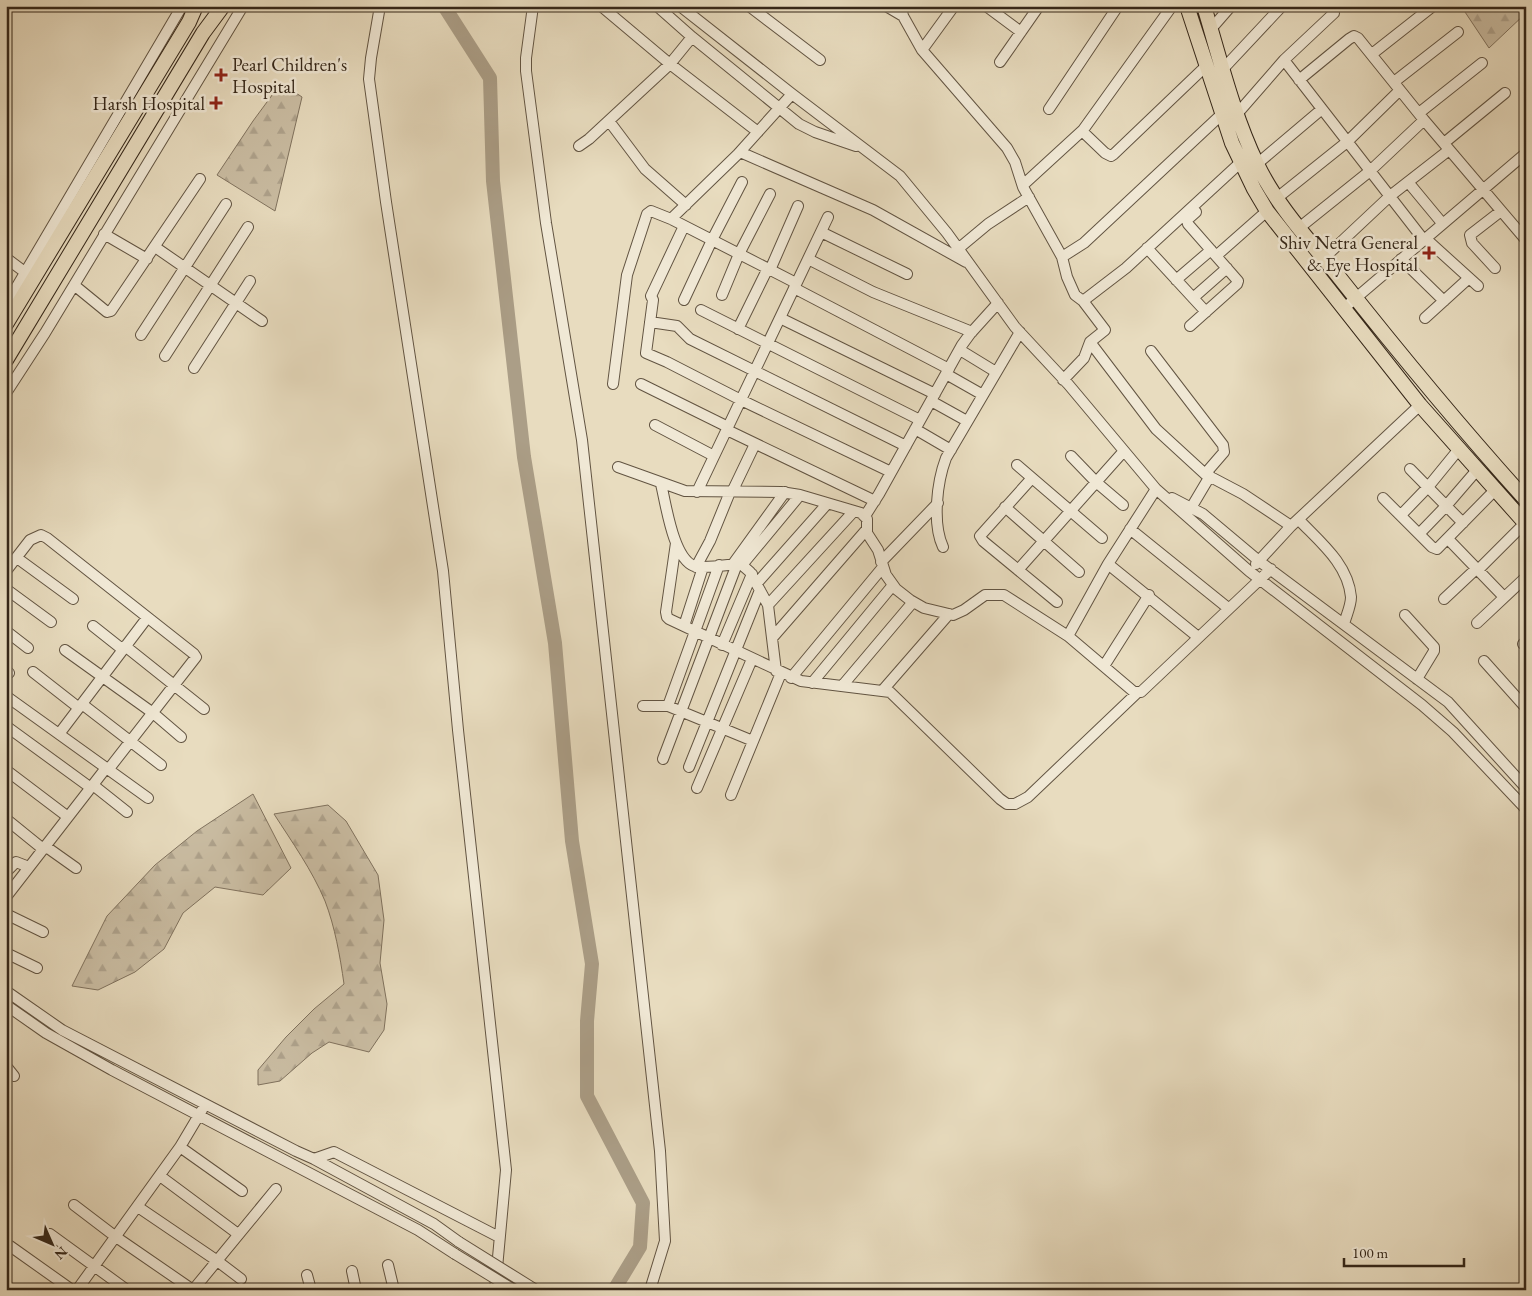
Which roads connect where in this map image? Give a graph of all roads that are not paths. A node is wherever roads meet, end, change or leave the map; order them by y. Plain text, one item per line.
1 (182, 6) edge
2 (196, 6) edge
3 (205, 6) edge
4 (212, 6) edge
5 (224, 6) edge
6 (243, 6) edge
7 (380, 6) edge
8 (533, 6) edge
9 (601, 6) edge
10 (657, 6) edge
11 (680, 6) edge
12 (750, 6) edge
13 (886, 6) edge
14 (954, 6) edge
15 (986, 6) edge
16 (1039, 6) edge
17 (1118, 6) edge
18 (1172, 6) edge
19 (1187, 6) edge
20 (1204, 6) edge
21 (1231, 6) edge
22 (1282, 6) edge
23 (1433, 6) edge
24 (902, 11) edge
25 (1334, 13) dead end
26 (1211, 29) junction
27 (1021, 32) junction
28 (1458, 32) dead end
29 (692, 37) junction
30 (188, 40) junction
31 (922, 50) junction
32 (1372, 54) junction
33 (820, 60) dead end
34 (1284, 60) junction
35 (1000, 62) dead end
36 (1482, 63) dead end
37 (670, 64) junction
38 (1206, 66) junction
39 (1223, 69) junction
40 (1299, 80) junction
41 (1397, 86) junction
42 (1504, 93) dead end
43 (792, 94) junction
44 (780, 108) junction
45 (1049, 109) dead end
46 (1322, 109) junction
47 (1222, 114) junction
48 (1237, 114) junction
49 (1422, 116) junction
50 (608, 122) junction
51 (1082, 131) junction
52 (758, 132) junction
53 (1347, 142) junction
54 (579, 146) dead end
55 (1446, 146) junction
56 (864, 149) junction
57 (740, 152) junction
58 (1526, 153) edge
59 (1240, 163) junction
60 (1257, 164) junction
61 (1370, 171) junction
62 (200, 179) dead end
63 (742, 182) dead end
64 (1408, 182) junction
65 (1023, 185) junction
66 (1482, 189) junction
67 (770, 194) dead end
68 (1213, 196) dead end
69 (1390, 196) junction
70 (1029, 197) junction
71 (1277, 198) junction
72 (226, 204) dead end
73 (686, 205) junction
74 (798, 206) dead end
75 (1267, 211) junction
76 (1501, 211) junction
77 (828, 217) dead end
78 (671, 220) junction
79 (1442, 223) junction
80 (684, 226) junction
81 (248, 227) dead end
82 (1299, 228) junction
83 (821, 232) junction
84 (104, 234) junction
85 (1424, 239) junction
86 (712, 240) junction
87 (1526, 240) edge
88 (155, 247) junction
89 (1147, 248) junction
90 (958, 249) junction
91 (1214, 253) junction
92 (739, 254) junction
93 (1062, 257) junction
94 (6, 258) edge
95 (1324, 258) junction
96 (147, 259) junction
97 (808, 259) junction
98 (1401, 259) junction
99 (969, 263) junction
100 (184, 268) junction
101 (1227, 268) junction
102 (1495, 268) dead end
103 (769, 269) junction
104 (26, 273) junction
105 (907, 274) dead end
106 (1469, 278) junction
107 (1176, 280) junction
108 (250, 281) dead end
109 (74, 285) junction
110 (209, 285) junction
111 (795, 286) junction
112 (1478, 286) dead end
113 (722, 295) dead end
114 (1193, 298) junction
115 (1356, 299) junction
116 (684, 300) dead end
117 (1083, 301) junction
118 (1444, 301) junction
119 (236, 302) junction
120 (998, 303) junction
121 (6, 305) edge
122 (1344, 309) junction
123 (701, 310) dead end
124 (1206, 312) junction
125 (780, 318) junction
126 (1426, 318) dead end
127 (262, 321) dead end
128 (650, 322) junction
129 (6, 324) edge
130 (1190, 326) dead end
131 (738, 329) junction
132 (972, 332) junction
133 (1020, 332) junction
134 (141, 335) dead end
135 (1090, 342) junction
136 (6, 343) edge
137 (767, 344) junction
138 (960, 350) junction
139 (1151, 351) dead end
140 (165, 356) dead end
141 (6, 360) edge
142 (194, 368) dead end
143 (754, 371) junction
144 (948, 372) junction
145 (996, 372) junction
146 (1063, 380) junction
147 (613, 384) dead end
148 (642, 384) dead end
149 (6, 393) edge
150 (983, 395) junction
151 (933, 398) junction
152 (741, 400) junction
153 (1420, 405) junction
154 (968, 421) junction
155 (654, 425) dead end
156 (918, 425) junction
157 (728, 428) junction
158 (755, 444) junction
159 (906, 446) junction
160 (1459, 449) junction
161 (951, 450) junction
162 (1123, 452) junction
163 (714, 456) junction
164 (1071, 456) dead end
165 (1016, 465) dead end
166 (618, 467) dead end
167 (1410, 469) dead end
168 (1477, 470) junction
169 (892, 472) junction
170 (1208, 475) junction
171 (1032, 478) junction
172 (1096, 482) junction
173 (661, 484) junction
174 (1428, 487) junction
175 (1156, 489) junction
176 (1495, 490) junction
177 (698, 492) junction
178 (731, 492) junction
179 (785, 492) junction
180 (800, 495) junction
181 (1383, 498) dead end
182 (1526, 500) edge
183 (875, 501) junction
184 (938, 503) junction
185 (827, 504) junction
186 (1124, 506) dead end
187 (1446, 506) junction
188 (1005, 507) junction
189 (1191, 508) junction
190 (854, 511) junction
191 (1070, 512) junction
192 (1400, 515) junction
193 (865, 516) junction
194 (1295, 523) junction
195 (1463, 523) junction
196 (1525, 524) edge
197 (867, 529) junction
198 (1130, 529) junction
199 (1419, 534) junction
200 (1102, 538) dead end
201 (1448, 539) junction
202 (1044, 542) junction
203 (676, 543) junction
204 (943, 547) dead end
205 (17, 558) junction
206 (1259, 561) junction
207 (738, 564) junction
208 (1108, 564) junction
209 (719, 565) junction
210 (882, 565) junction
211 (699, 567) junction
212 (1271, 569) junction
213 (1018, 570) junction
214 (1249, 570) junction
215 (1477, 570) junction
216 (6, 571) edge
217 (1078, 572) dead end
218 (1526, 576) edge
219 (1260, 579) junction
220 (756, 582) junction
221 (893, 585) junction
222 (6, 589) edge
223 (1149, 596) junction
224 (1504, 597) junction
225 (73, 599) dead end
226 (1444, 600) dead end
227 (913, 602) junction
228 (1057, 602) dead end
229 (768, 606) junction
230 (1228, 608) junction
231 (950, 614) junction
232 (1405, 615) dead end
233 (147, 618) junction
234 (51, 622) dead end
235 (1477, 623) dead end
236 (1344, 624) junction
237 (93, 626) dead end
238 (684, 626) junction
239 (6, 631) edge
240 (696, 632) junction
241 (1068, 636) junction
242 (773, 637) junction
243 (1198, 637) junction
244 (710, 638) junction
245 (722, 645) junction
246 (28, 648) dead end
247 (123, 648) junction
248 (65, 650) dead end
249 (737, 652) junction
250 (752, 659) junction
251 (1484, 661) dead end
252 (1104, 666) junction
253 (33, 672) dead end
254 (778, 672) junction
255 (103, 676) junction
256 (791, 678) junction
257 (1418, 679) junction
258 (812, 683) junction
259 (174, 685) junction
260 (842, 686) junction
261 (882, 691) junction
262 (1138, 693) junction
263 (6, 696) edge
264 (80, 706) junction
265 (643, 706) dead end
266 (668, 706) junction
267 (1526, 708) edge
268 (204, 709) dead end
269 (682, 712) junction
270 (153, 713) junction
271 (708, 723) junction
272 (6, 726) edge
273 (723, 729) junction
274 (59, 734) junction
275 (181, 737) dead end
276 (753, 741) junction
277 (130, 742) junction
278 (663, 759) dead end
279 (161, 765) dead end
280 (689, 767) dead end
281 (107, 769) junction
282 (6, 770) edge
283 (92, 787) junction
284 (698, 788) dead end
285 (1526, 788) edge
286 (731, 795) dead end
287 (148, 798) dead end
288 (1526, 809) edge
289 (127, 812) dead end
290 (68, 818) junction
291 (6, 819) edge
292 (44, 847) junction
293 (29, 867) junction
294 (76, 868) dead end
295 (6, 872) edge
296 (6, 897) edge
297 (6, 914) edge
298 (44, 932) dead end
299 (6, 953) edge
300 (37, 968) dead end
301 (6, 991) edge
302 (6, 1005) edge
303 (52, 1030) junction
304 (6, 1066) edge
305 (14, 1076) dead end
306 (206, 1104) junction
307 (200, 1115) junction
308 (180, 1147) junction
309 (311, 1158) junction
310 (160, 1176) junction
311 (276, 1189) dead end
312 (242, 1191) dead end
313 (74, 1206) dead end
314 (138, 1207) junction
315 (50, 1234) dead end
316 (238, 1234) junction
317 (116, 1237) junction
318 (499, 1237) junction
319 (10, 1246) dead end
320 (216, 1260) junction
321 (388, 1265) dead end
322 (94, 1266) junction
323 (352, 1271) dead end
324 (307, 1275) dead end
325 (241, 1279) dead end
326 (72, 1290) edge
327 (77, 1290) edge
328 (127, 1290) edge
329 (193, 1290) edge
330 (311, 1290) edge
331 (356, 1290) edge
332 (394, 1290) edge
333 (495, 1290) edge
334 (514, 1290) edge
335 (536, 1290) edge
336 (650, 1290) edge

1 - 104 street
2 - 129 main road
3 - 30 main road
4 - 30 main road
5 - 141 main road
6 - 84 street
7 - 318 street
8 - 336 street
9 - 37 street
10 - 29 street
11 - 43 street
12 - 33 street
13 - 24 street
14 - 31 street
15 - 27 street
16 - 27 street
17 - 45 street
18 - 51 street
19 - 38 main road
20 - 26 main road
21 - 26 street
22 - 39 street
23 - 32 street
24 - 31 street
25 - 34 street
26 - 39 main road
27 - 35 street
28 - 41 street
29 - 37 street
29 - 44 street
30 - 136 main road
31 - 65 street
32 - 40 street
32 - 41 street
34 - 40 street
34 - 48 street
36 - 49 street
37 - 50 street
37 - 52 street
38 - 47 main road
38 - 51 street
39 - 48 main road
40 - 46 street
41 - 49 street
41 - 53 street
42 - 55 street
43 - 44 street
43 - 56 street
44 - 52 street
44 - 56 street
46 - 53 street
46 - 60 street
47 - 59 main road
47 - 93 street
48 - 60 main road
49 - 55 street
49 - 61 street
50 - 54 street
50 - 73 street
51 - 65 street
52 - 57 street
53 - 61 street
53 - 71 street
55 - 64 street
55 - 66 street
56 - 90 street
57 - 73 street
57 - 99 street
58 - 66 street
59 - 75 main road
59 - 89 street
60 - 71 main road
61 - 69 street
61 - 82 street
62 - 88 street
63 - 86 street
64 - 69 street
64 - 79 street
65 - 70 street
66 - 76 street
66 - 79 street
67 - 92 street
68 - 91 street
69 - 85 street
69 - 95 street
70 - 90 street
70 - 93 street
71 - 82 main road
72 - 100 street
73 - 78 street
74 - 103 street
75 - 91 street
75 - 122 main road
76 - 87 street
76 - 102 street
77 - 83 street
78 - 80 street
78 - 147 street
79 - 85 street
80 - 86 street
80 - 128 street
81 - 110 street
82 - 95 main road
83 - 97 street
83 - 105 street
84 - 96 street
84 - 109 street
85 - 98 street
85 - 106 street
86 - 92 street
86 - 116 street
88 - 96 street
88 - 100 street
89 - 107 street
89 - 117 street
90 - 99 street
91 - 101 street
91 - 107 street
92 - 103 street
92 - 113 street
93 - 117 street
94 - 104 street
95 - 115 main road
96 - 109 street
97 - 111 street
97 - 132 street
98 - 115 street
98 - 118 street
99 - 120 street
100 - 110 street
100 - 134 street
101 - 114 street
101 - 124 street
103 - 111 street
103 - 131 street
104 - 121 street
106 - 112 street
106 - 118 street
107 - 114 street
108 - 119 street
109 - 149 street
110 - 119 street
110 - 140 street
111 - 125 street
111 - 144 street
114 - 124 street
115 - 122 street
115 - 182 main road
117 - 135 street
118 - 126 street
119 - 127 street
119 - 142 street
120 - 132 street
120 - 133 street
122 - 153 main road
123 - 131 street
124 - 130 street
125 - 137 street
125 - 151 street
128 - 143 street
128 - 152 street
131 - 137 street
132 - 138 street
133 - 145 street
133 - 146 street
135 - 146 street
135 - 170 street
137 - 143 street
137 - 156 street
138 - 144 street
138 - 145 street
139 - 170 street
143 - 152 street
143 - 159 street
144 - 150 street
144 - 151 street
145 - 150 street
146 - 162 street
148 - 157 street
150 - 154 street
151 - 154 street
151 - 156 street
152 - 157 street
152 - 169 street
153 - 160 main road
153 - 194 street
154 - 161 street
155 - 163 street
156 - 159 street
156 - 161 street
157 - 158 street
157 - 163 street
158 - 178 street
158 - 183 street
159 - 169 street
160 - 168 main road
160 - 174 street
161 - 184 street
162 - 172 street
162 - 175 street
163 - 177 street
164 - 172 street
165 - 171 street
166 - 173 street
167 - 174 street
168 - 176 main road
168 - 187 street
169 - 183 street
170 - 189 street
170 - 194 street
171 - 188 street
171 - 191 street
172 - 186 street
172 - 191 street
173 - 177 street
173 - 203 street
174 - 187 street
174 - 192 street
175 - 189 street
175 - 198 street
175 - 214 street
176 - 195 street
176 - 196 main road
177 - 178 street
178 - 179 street
178 - 211 street
179 - 180 street
179 - 207 street
180 - 185 street
180 - 207 street
181 - 192 street
183 - 193 street
184 - 204 street
184 - 210 street
185 - 190 street
185 - 220 street
187 - 195 street
187 - 199 street
188 - 202 street
188 - 213 street
189 - 206 street
190 - 193 street
190 - 229 street
191 - 200 street
191 - 202 street
192 - 199 street
193 - 197 street
194 - 206 street
194 - 236 street
195 - 201 street
196 - 215 street
197 - 210 street
197 - 242 street
198 - 208 street
198 - 230 street
199 - 201 street
201 - 215 street
202 - 213 street
202 - 217 street
203 - 211 street
203 - 238 street
205 - 216 street
205 - 225 street
205 - 233 street
206 - 212 street
206 - 214 street
207 - 209 street
207 - 220 street
207 - 244 street
208 - 223 street
208 - 241 street
209 - 211 street
209 - 240 street
210 - 221 street
210 - 256 street
211 - 238 street
212 - 219 street
212 - 236 street
213 - 228 street
214 - 219 street
215 - 224 street
215 - 226 street
218 - 224 street
219 - 230 street
219 - 288 street
220 - 229 street
220 - 245 street
220 - 249 street
221 - 227 street
221 - 258 street
222 - 234 street
223 - 243 street
223 - 252 street
224 - 235 street
227 - 231 street
227 - 260 street
229 - 242 street
230 - 243 street
231 - 241 street
231 - 261 street
232 - 257 street
233 - 247 street
233 - 259 street
236 - 257 street
237 - 247 street
238 - 240 street
239 - 246 street
240 - 244 street
240 - 266 street
241 - 252 street
242 - 254 street
243 - 262 street
244 - 245 street
244 - 269 street
245 - 249 street
247 - 255 street
247 - 259 street
248 - 255 street
249 - 250 street
249 - 271 street
250 - 254 street
250 - 273 street
251 - 267 street
252 - 262 street
253 - 264 street
254 - 256 street
254 - 276 street
255 - 264 street
255 - 270 street
256 - 258 street
257 - 285 street
258 - 260 street
259 - 268 street
259 - 270 street
260 - 261 street
261 - 262 street
263 - 274 street
264 - 274 street
264 - 277 street
265 - 266 street
266 - 269 street
269 - 271 street
269 - 278 street
270 - 275 street
270 - 277 street
271 - 273 street
271 - 280 street
272 - 283 street
273 - 276 street
273 - 284 street
274 - 281 street
276 - 286 street
277 - 279 street
277 - 281 street
281 - 283 street
281 - 287 street
282 - 290 street
283 - 289 street
283 - 290 street
290 - 292 street
291 - 292 street
292 - 293 street
292 - 294 street
293 - 295 street
293 - 296 street
297 - 298 street
299 - 300 street
301 - 303 street
302 - 303 street
303 - 306 street
303 - 307 street
304 - 305 street
306 - 307 street
306 - 309 street
307 - 308 street
307 - 334 street, bridge
308 - 310 street
308 - 312 street
309 - 318 street
309 - 335 street, bridge
310 - 314 street
310 - 316 street
311 - 316 street
313 - 317 street
314 - 317 street
314 - 320 street
315 - 322 street
316 - 320 street
317 - 322 street
317 - 329 street
318 - 333 street
319 - 326 street
320 - 325 street
320 - 329 street
321 - 332 street
322 - 327 street
322 - 328 street
323 - 331 street
324 - 330 street

